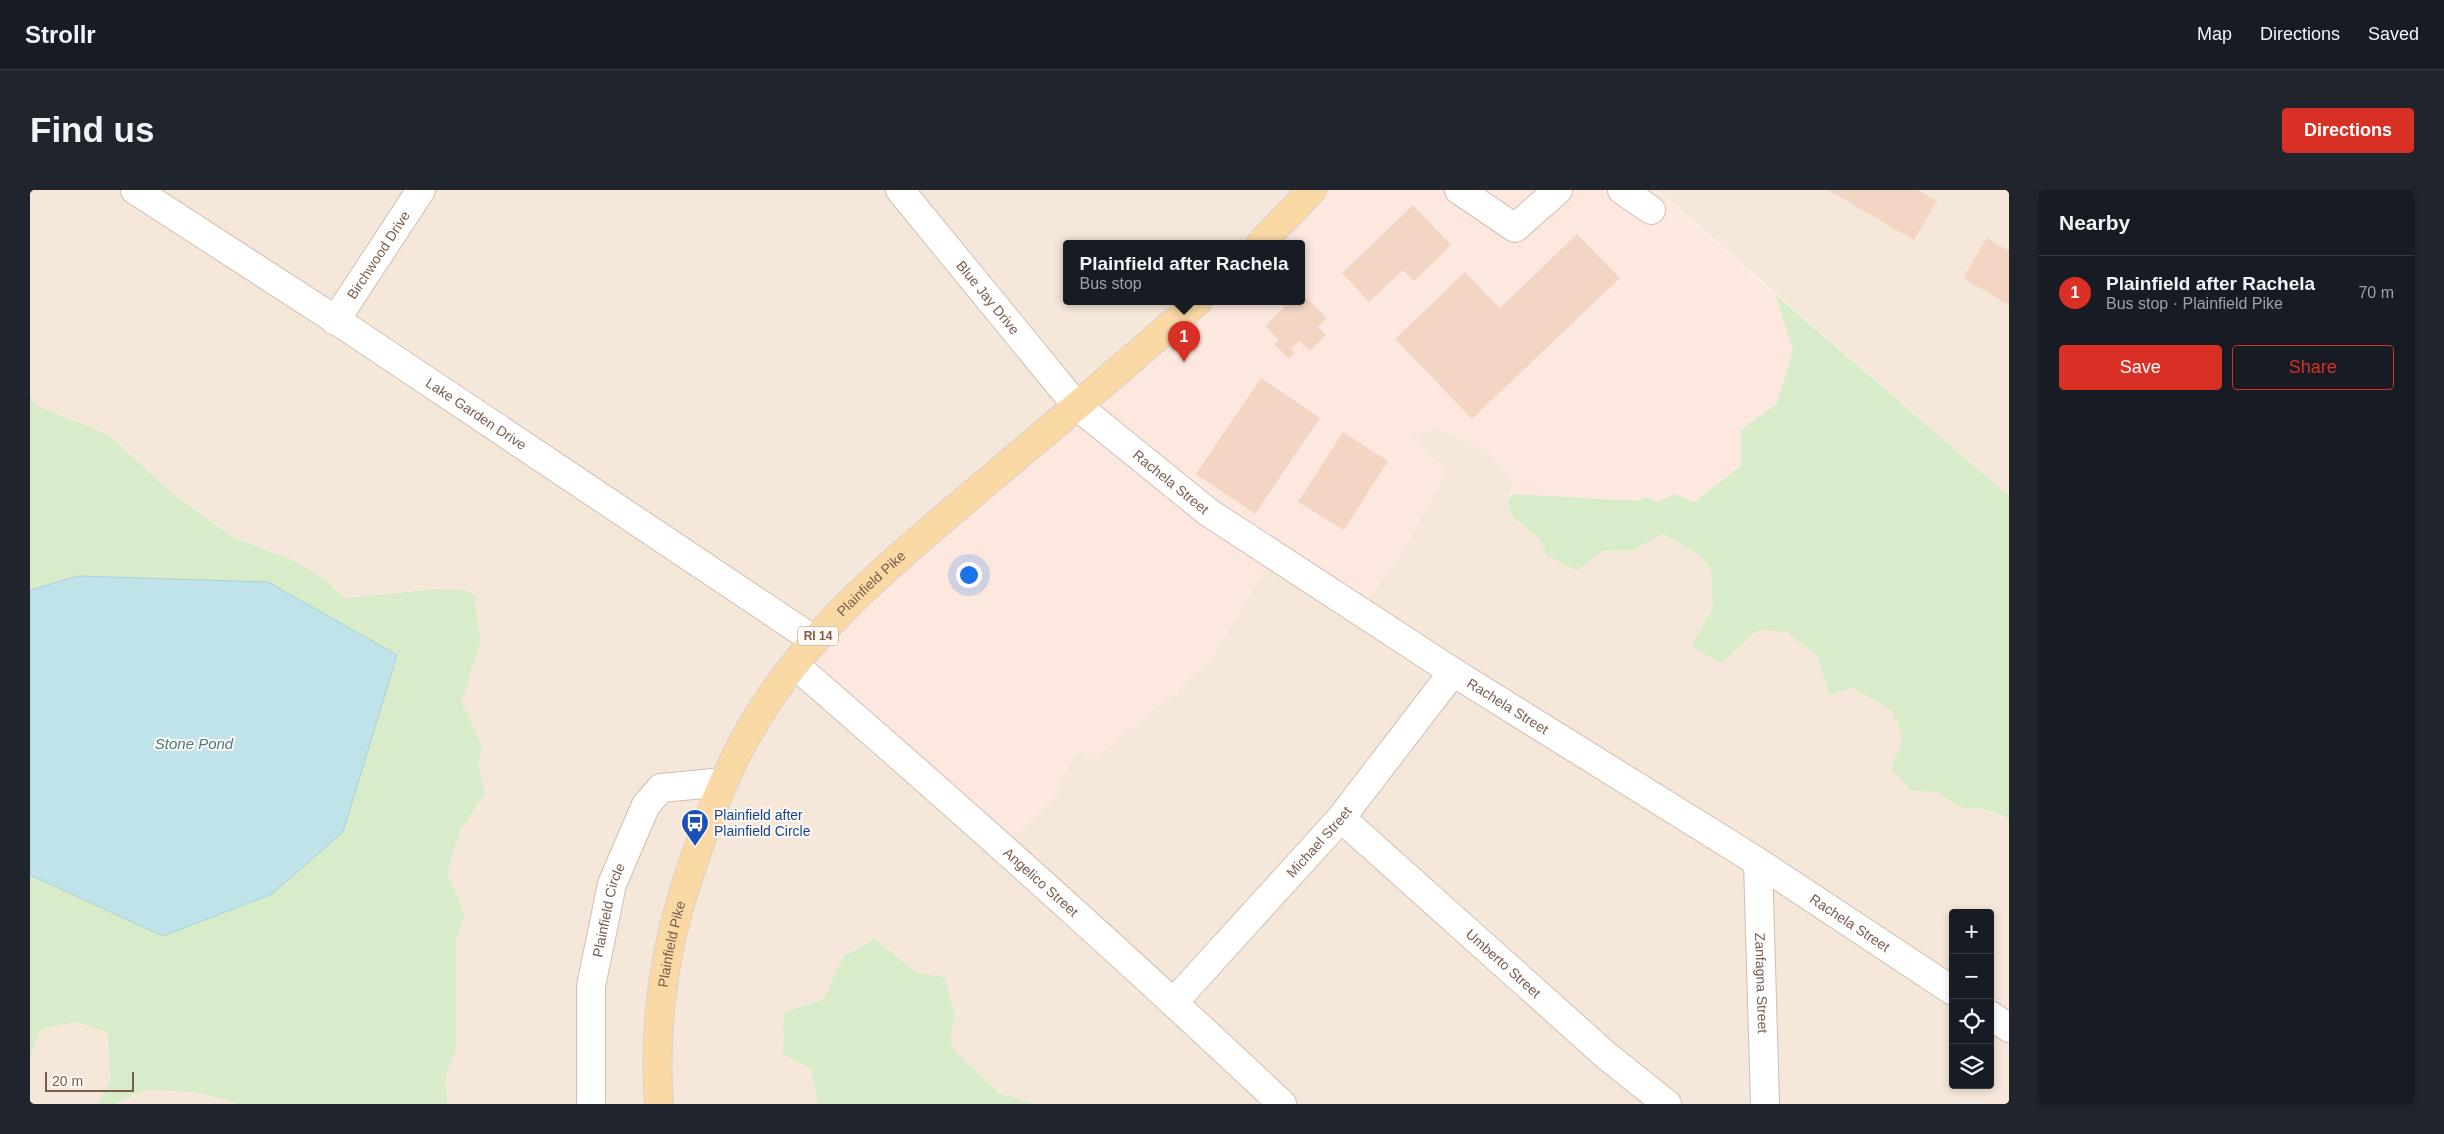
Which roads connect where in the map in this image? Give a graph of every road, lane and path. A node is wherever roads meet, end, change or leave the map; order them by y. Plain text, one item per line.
1 (135, 190) edge
2 (421, 190) edge
3 (900, 190) edge
4 (1312, 190) edge
5 (1459, 190) edge
6 (1558, 190) edge
7 (1622, 190) edge
8 (1651, 210) dead end
9 (1264, 240) edge
10 (1193, 305) edge
11 (335, 321) junction
12 (1076, 405) junction
13 (814, 640) junction
14 (795, 665) junction
15 (1453, 672) junction
16 (724, 782) junction
17 (1341, 818) junction
18 (1758, 862) junction
19 (1949, 987) edge
20 (1174, 1002) junction
21 (1994, 1018) edge
22 (2009, 1028) edge
23 (591, 1104) edge
24 (659, 1104) edge
25 (1282, 1104) edge
26 (1667, 1104) edge
27 (1765, 1104) edge

1 - 11 street, Lake Garden Drive
2 - 11 street, Birchwood Drive
3 - 12 street, Blue Jay Drive
4 - 9 main road
5 - 6 street
7 - 8 street
10 - 12 main road, Plainfield Pike / RI 14
11 - 13 street, Lake Garden Drive
12 - 13 main road, Plainfield Pike / RI 14
12 - 15 street, Rachela Street
13 - 14 main road, Plainfield Pike / RI 14
14 - 16 main road, Plainfield Pike / RI 14
14 - 20 street, Angelico Street
15 - 17 street, Michael Street
15 - 18 street, Rachela Street
16 - 23 street, Plainfield Circle
16 - 24 main road, Plainfield Pike / RI 14
17 - 20 street, Michael Street
17 - 26 street, Umberto Street
18 - 19 street, Rachela Street
18 - 27 street, Zanfagna Street
20 - 25 street, Angelico Street
21 - 22 street

